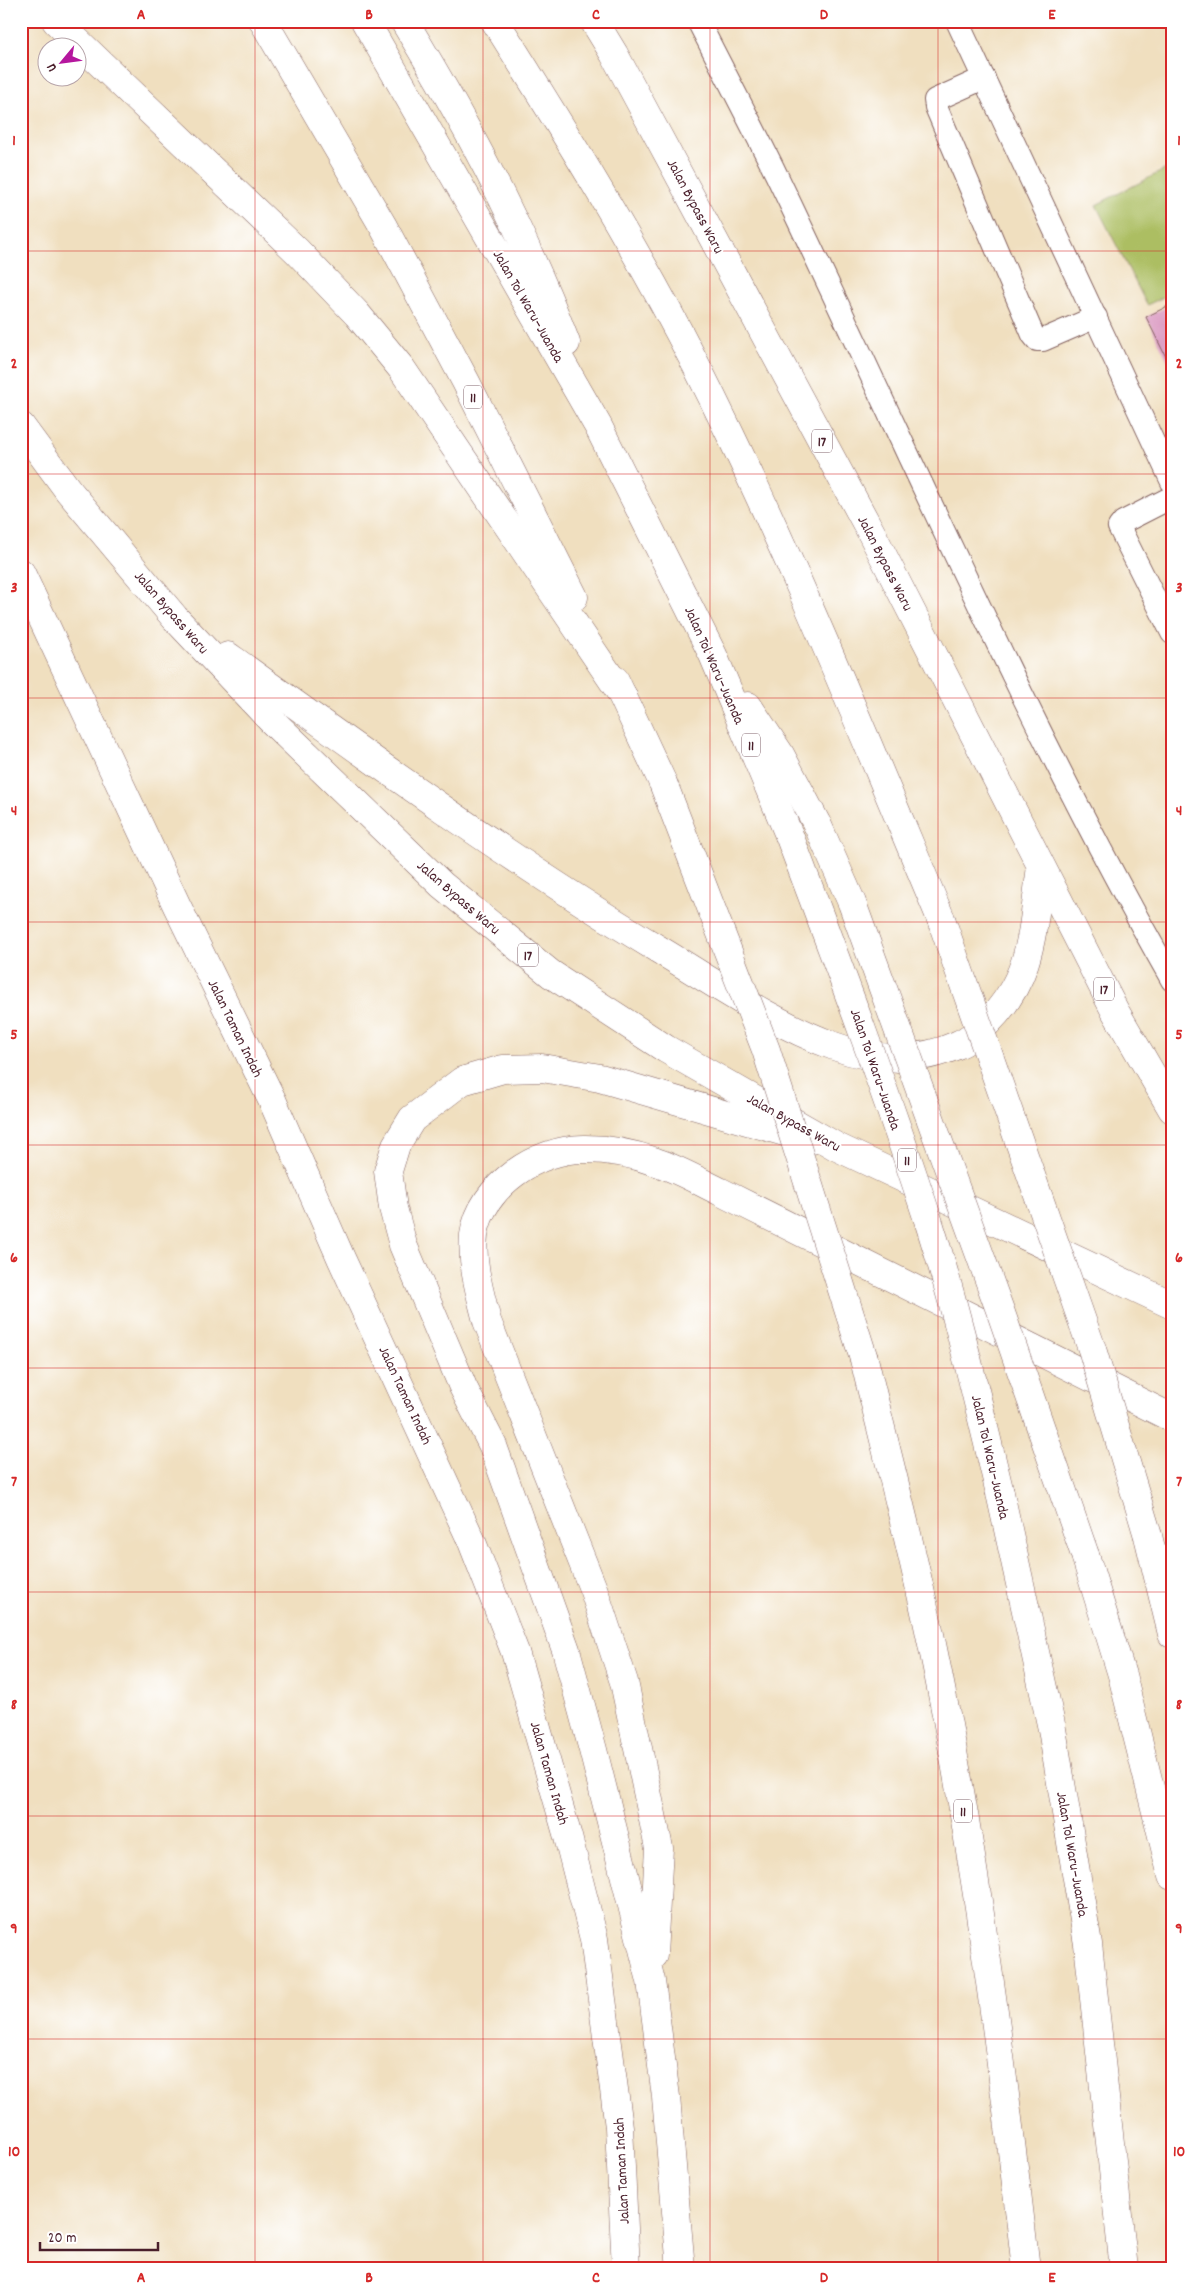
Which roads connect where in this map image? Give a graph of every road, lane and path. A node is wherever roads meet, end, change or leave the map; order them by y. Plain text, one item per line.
1 (56, 21) edge
2 (263, 21) edge
3 (366, 21) edge
4 (404, 21) edge
5 (495, 21) edge
6 (594, 21) edge
7 (698, 21) edge
8 (960, 22) edge
9 (984, 78) junction
10 (1096, 317) junction
11 (21, 426) edge
12 (598, 426) junction
13 (1172, 482) edge
14 (1172, 497) edge
15 (21, 572) edge
16 (175, 618) junction
17 (1172, 633) edge
18 (713, 655) junction
19 (623, 696) junction
20 (1041, 867) junction
21 (1172, 980) edge
22 (1172, 1109) edge
23 (837, 1147) junction
24 (1172, 1305) edge
25 (1172, 1418) edge
26 (1172, 1634) edge
27 (1172, 1876) edge
28 (651, 1982) junction
29 (626, 2269) edge
30 (680, 2269) edge
31 (1026, 2269) edge
32 (1124, 2269) edge

1 - 19 main road
2 - 19 main road, 11
3 - 12 main road, Jalan Tol Waru–Juanda / 11
4 - 12 main road
5 - 26 main road, bridge
6 - 20 main road, Jalan Bypass Waru / 17
7 - 21 lane
8 - 9 lane
9 - 10 lane
9 - 10 lane
10 - 13 lane
11 - 16 main road, Jalan Bypass Waru / 17
12 - 18 main road, Jalan Tol Waru–Juanda / 11
14 - 17 lane
15 - 29 main road, Jalan Taman Indah
16 - 20 main road
16 - 23 main road, Jalan Bypass Waru / 17
18 - 27 main road, bridge
18 - 32 main road, Jalan Tol Waru–Juanda / 11, bridge
19 - 31 main road, 11, bridge
20 - 22 main road, Jalan Bypass Waru / 17
23 - 24 main road, Jalan Bypass Waru / 17
23 - 28 main road
25 - 28 main road
28 - 30 main road

